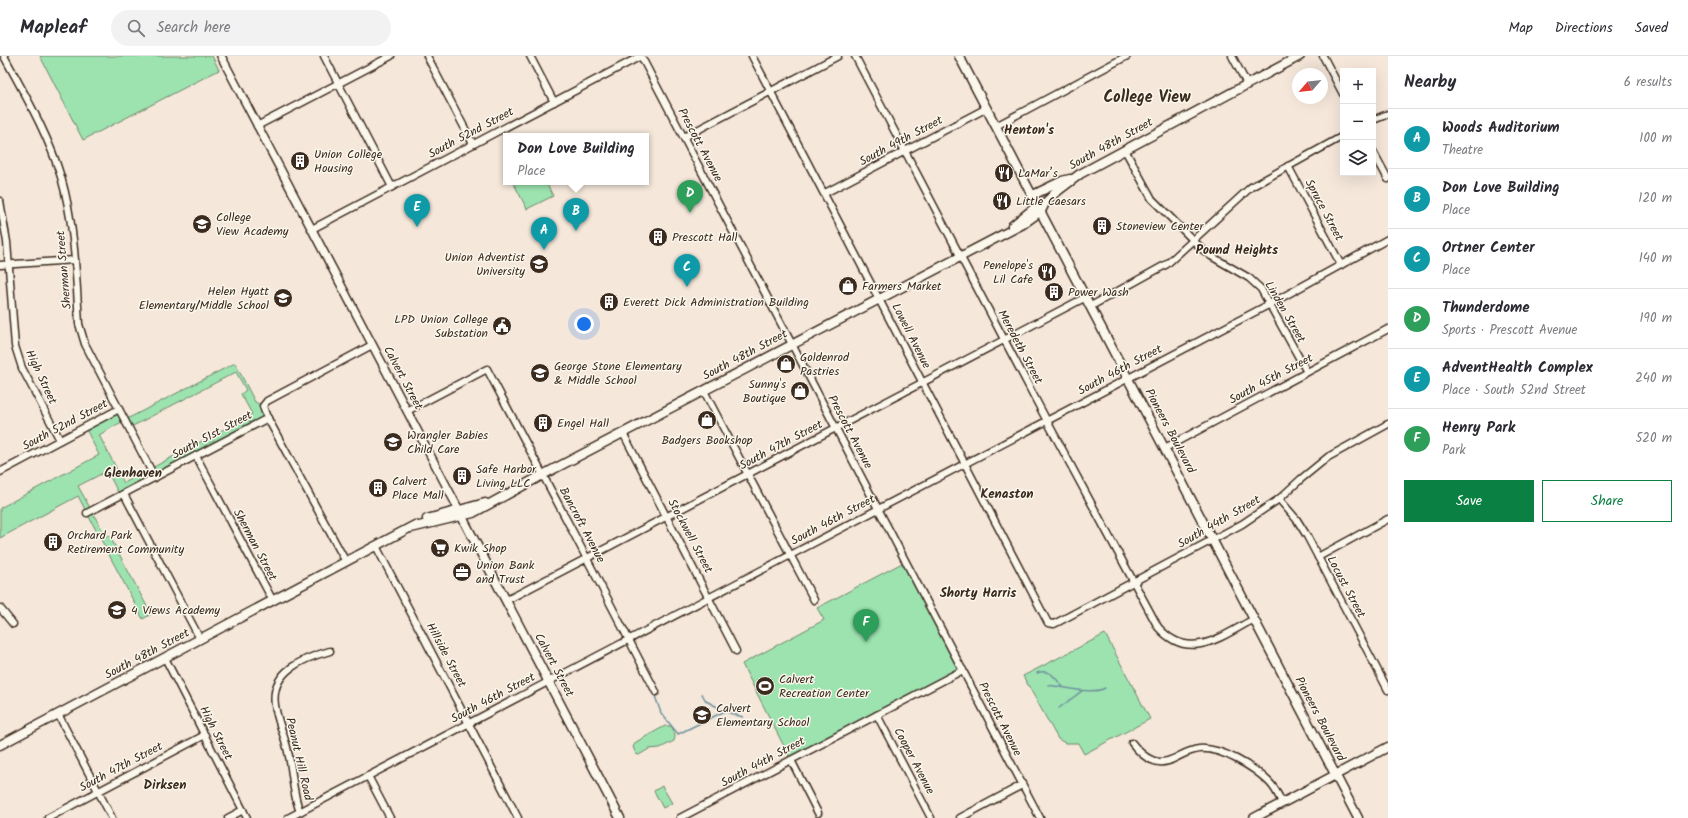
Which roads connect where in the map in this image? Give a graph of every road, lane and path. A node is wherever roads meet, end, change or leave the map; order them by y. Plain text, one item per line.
1 (4, 56) edge
2 (221, 56) edge
3 (324, 56) edge
4 (391, 56) edge
5 (427, 56) edge
6 (530, 56) edge
7 (641, 56) edge
8 (752, 56) edge
9 (838, 56) edge
10 (855, 56) edge
11 (959, 56) edge
12 (1127, 56) edge
13 (1232, 56) edge
14 (1300, 56) edge
15 (1323, 56) edge
16 (338, 84) junction
17 (1247, 84) junction
18 (1340, 88) edge
19 (771, 92) junction
20 (554, 102) junction
21 (987, 108) junction
22 (1388, 114) edge
23 (1376, 119) edge
24 (258, 126) junction
25 (996, 126) junction
26 (684, 137) junction
27 (1340, 138) edge
28 (473, 144) junction
29 (1125, 150) junction
30 (905, 151) junction
31 (1376, 157) edge
32 (1288, 166) junction
33 (1073, 178) junction
34 (1388, 179) edge
35 (392, 186) junction
36 (825, 193) junction
37 (1033, 195) junction
38 (0, 201) edge
39 (1041, 206) junction
40 (312, 229) junction
41 (1388, 239) edge
42 (1192, 240) junction
43 (960, 256) junction
44 (75, 260) junction
45 (9, 265) junction
46 (1341, 265) junction
47 (0, 266) edge
48 (1086, 297) junction
49 (880, 298) junction
50 (1270, 304) junction
51 (1090, 306) junction
52 (1388, 329) edge
53 (1004, 340) junction
54 (792, 344) junction
55 (372, 345) junction
56 (1307, 372) junction
57 (1128, 378) junction
58 (923, 382) junction
59 (704, 391) junction
60 (119, 409) junction
61 (407, 411) junction
62 (268, 418) junction
63 (1047, 421) junction
64 (1388, 424) edge
65 (836, 428) junction
66 (623, 433) junction
67 (60, 440) junction
68 (1165, 448) junction
69 (196, 456) junction
70 (965, 463) junction
71 (0, 471) edge
72 (543, 474) junction
73 (748, 474) junction
74 (155, 478) junction
75 (124, 494) junction
76 (1279, 499) junction
77 (878, 509) junction
78 (87, 513) dead end
79 (461, 513) junction
80 (667, 516) junction
81 (1387, 521) edge
82 (1213, 540) junction
83 (376, 546) junction
84 (790, 555) junction
85 (1318, 557) junction
86 (587, 558) junction
87 (346, 562) junction
88 (1133, 582) junction
89 (709, 597) junction
90 (507, 600) junction
91 (814, 600) dead end
92 (272, 601) junction
93 (0, 608) edge
94 (1254, 619) junction
95 (13, 624) dead end
96 (1051, 624) joint
97 (200, 639) junction
98 (629, 639) junction
99 (736, 650) dead end
100 (330, 651) dead end
101 (165, 658) junction
102 (963, 670) junction
103 (549, 681) junction
104 (1388, 690) edge
105 (656, 692) dead end
106 (58, 714) junction
107 (877, 715) junction
108 (469, 723) junction
109 (205, 736) junction
110 (1132, 743) dead end
111 (0, 745) edge
112 (1388, 747) edge
113 (791, 760) junction
114 (1336, 775) junction
115 (368, 776) junction
116 (1022, 785) junction
117 (98, 791) junction
118 (1282, 803) junction
119 (243, 810) junction
120 (300, 812) junction
121 (818, 813) dead end
122 (48, 818) edge
123 (112, 818) edge
124 (228, 818) edge
125 (248, 818) edge
126 (288, 818) edge
127 (390, 818) edge
128 (518, 818) edge
129 (620, 818) edge
130 (680, 818) edge
131 (931, 818) edge
132 (960, 818) edge
133 (1040, 818) edge
134 (1254, 818) edge
135 (1358, 818) edge

1 - 44 street, Sherman Street
2 - 24 street, Calvert Street
3 - 16 street
4 - 16 street
5 - 28 street
6 - 20 street
7 - 20 street, South 52nd Street
7 - 26 street, Prescott Avenue
8 - 19 street, Lowell Avenue
9 - 19 street
10 - 30 street, Meredeth Street
11 - 21 main road, Pioneers Boulevard
12 - 25 street
13 - 17 street
14 - 17 main road, South 48th Street
15 - 18 street
16 - 24 street
16 - 35 street
17 - 29 main road, South 48th Street
19 - 26 street
19 - 36 street, Lowell Avenue
20 - 28 street, South 52nd Street
21 - 25 main road, Pioneers Boulevard
21 - 30 street, South 49th Street
22 - 23 street
24 - 40 street, Calvert Street
25 - 37 main road, Pioneers Boulevard
26 - 54 street, Prescott Avenue
27 - 32 street
28 - 35 street, South 52nd Street
29 - 33 main road, South 48th Street
29 - 42 street, Linden Street
30 - 36 street, South 49th Street
30 - 43 street, Meredeth Street
31 - 34 street
32 - 42 street
32 - 46 street, Spruce Street
33 - 37 main road
33 - 39 main road, South 48th Street
35 - 40 street, South 52nd Street
36 - 49 street, Lowell Avenue
37 - 39 main road, Pioneers Boulevard
38 - 45 street, High Street
39 - 43 main road, South 48th Street
39 - 48 main road, Pioneers Boulevard
40 - 55 street, Calvert Street
41 - 46 street, South 46th Street
42 - 50 street, Linden Street
42 - 51 street
43 - 49 main road, South 48th Street
43 - 53 street, Meredeth Street
44 - 45 street
44 - 60 street, Sherman Street
45 - 47 street
45 - 67 street, High Street
46 - 50 street, South 46th Street
48 - 51 main road, Pioneers Boulevard
48 - 53 street, South 47th Street
49 - 54 main road, South 48th Street
49 - 58 street, Lowell Avenue
50 - 56 street, Linden Street
50 - 57 street, South 46th Street
51 - 57 main road, Pioneers Boulevard
52 - 56 street, South 45th Street
53 - 58 street, South 47th Street
53 - 63 street, Meredeth Street
54 - 59 main road, South 48th Street
54 - 65 street, Prescott Avenue
55 - 61 street, Calvert Street
55 - 62 street, South 51st Street
56 - 68 street, South 45th Street
57 - 63 street, South 46th Street
57 - 68 main road, Pioneers Boulevard
58 - 65 street, South 47th Street
58 - 70 street, Lowell Avenue
59 - 66 main road, South 48th Street
59 - 73 street
60 - 67 street, South 52nd Street
60 - 74 street, Sherman Street
61 - 72 street, Bancroft Avenue
61 - 79 street, Calvert Street
62 - 69 street, South 51st Street
62 - 87 street
63 - 70 street, South 46th Street
63 - 88 street, Meredeth Street
64 - 76 street, South 44th Street
65 - 73 street, South 47th Street
65 - 77 street, Prescott Avenue
66 - 72 main road, South 48th Street
66 - 80 street, Stockwell Street
67 - 71 street, South 52nd Street
68 - 82 main road, Pioneers Boulevard
69 - 74 street, South 51st Street
69 - 92 street, Sherman Street
70 - 77 street, South 46th Street
70 - 96 street, Lowell Avenue
72 - 79 main road, South 48th Street
72 - 86 street, Bancroft Avenue
73 - 80 street, South 47th Street
73 - 84 street
74 - 75 street, South 51st Street
75 - 78 street, South 51st Street
75 - 97 street
76 - 82 street, South 44th Street
76 - 85 street, Locust Street
77 - 84 street, South 46th Street
77 - 102 street, Prescott Avenue
79 - 83 main road, South 48th Street
79 - 90 main road, Calvert Street
80 - 86 street, South 47th Street
80 - 89 street, Stockwell Street
81 - 85 street
82 - 88 street, South 44th Street
82 - 94 main road, Pioneers Boulevard
83 - 87 main road, South 48th Street
83 - 108 street, Hillside Street
84 - 89 street, South 46th Street
84 - 91 street
85 - 104 street, Locust Street
86 - 90 street, South 47th Street
86 - 98 street, Bancroft Avenue
87 - 92 main road, South 48th Street
88 - 94 street, Meredeth Street
88 - 96 street, South 44th Street
89 - 98 street, South 46th Street
89 - 99 street, Stockwell Street
90 - 103 main road, Calvert Street
92 - 97 main road, South 48th Street
93 - 95 street
94 - 114 main road, Pioneers Boulevard
97 - 101 main road, South 48th Street
98 - 103 street, South 46th Street
98 - 105 street, Bancroft Avenue
100 - 120 street, Peanut Hill Road
101 - 106 main road, South 48th Street
101 - 109 street, High Street
102 - 107 street, South 44th Street
102 - 116 street, Prescott Avenue
103 - 108 street, South 46th Street
103 - 129 main road, Calvert Street
106 - 111 main road, South 48th Street
106 - 117 street
107 - 113 street, South 44th Street
107 - 131 street, Cooper Avenue
108 - 115 street, South 46th Street
108 - 128 street, Hillside Street
109 - 117 street, South 47th Street
109 - 119 street, High Street
110 - 118 street
112 - 114 main road
113 - 121 street
113 - 130 street, South 44th Street
114 - 118 main road
114 - 135 main road, Pioneers Boulevard
115 - 120 street, South 46th Street
115 - 127 street
116 - 132 street
116 - 133 street, Prescott Avenue
117 - 122 street, South 47th Street
117 - 123 street
118 - 134 main road
119 - 124 street
119 - 125 street, High Street
120 - 126 street, South 46th Street

